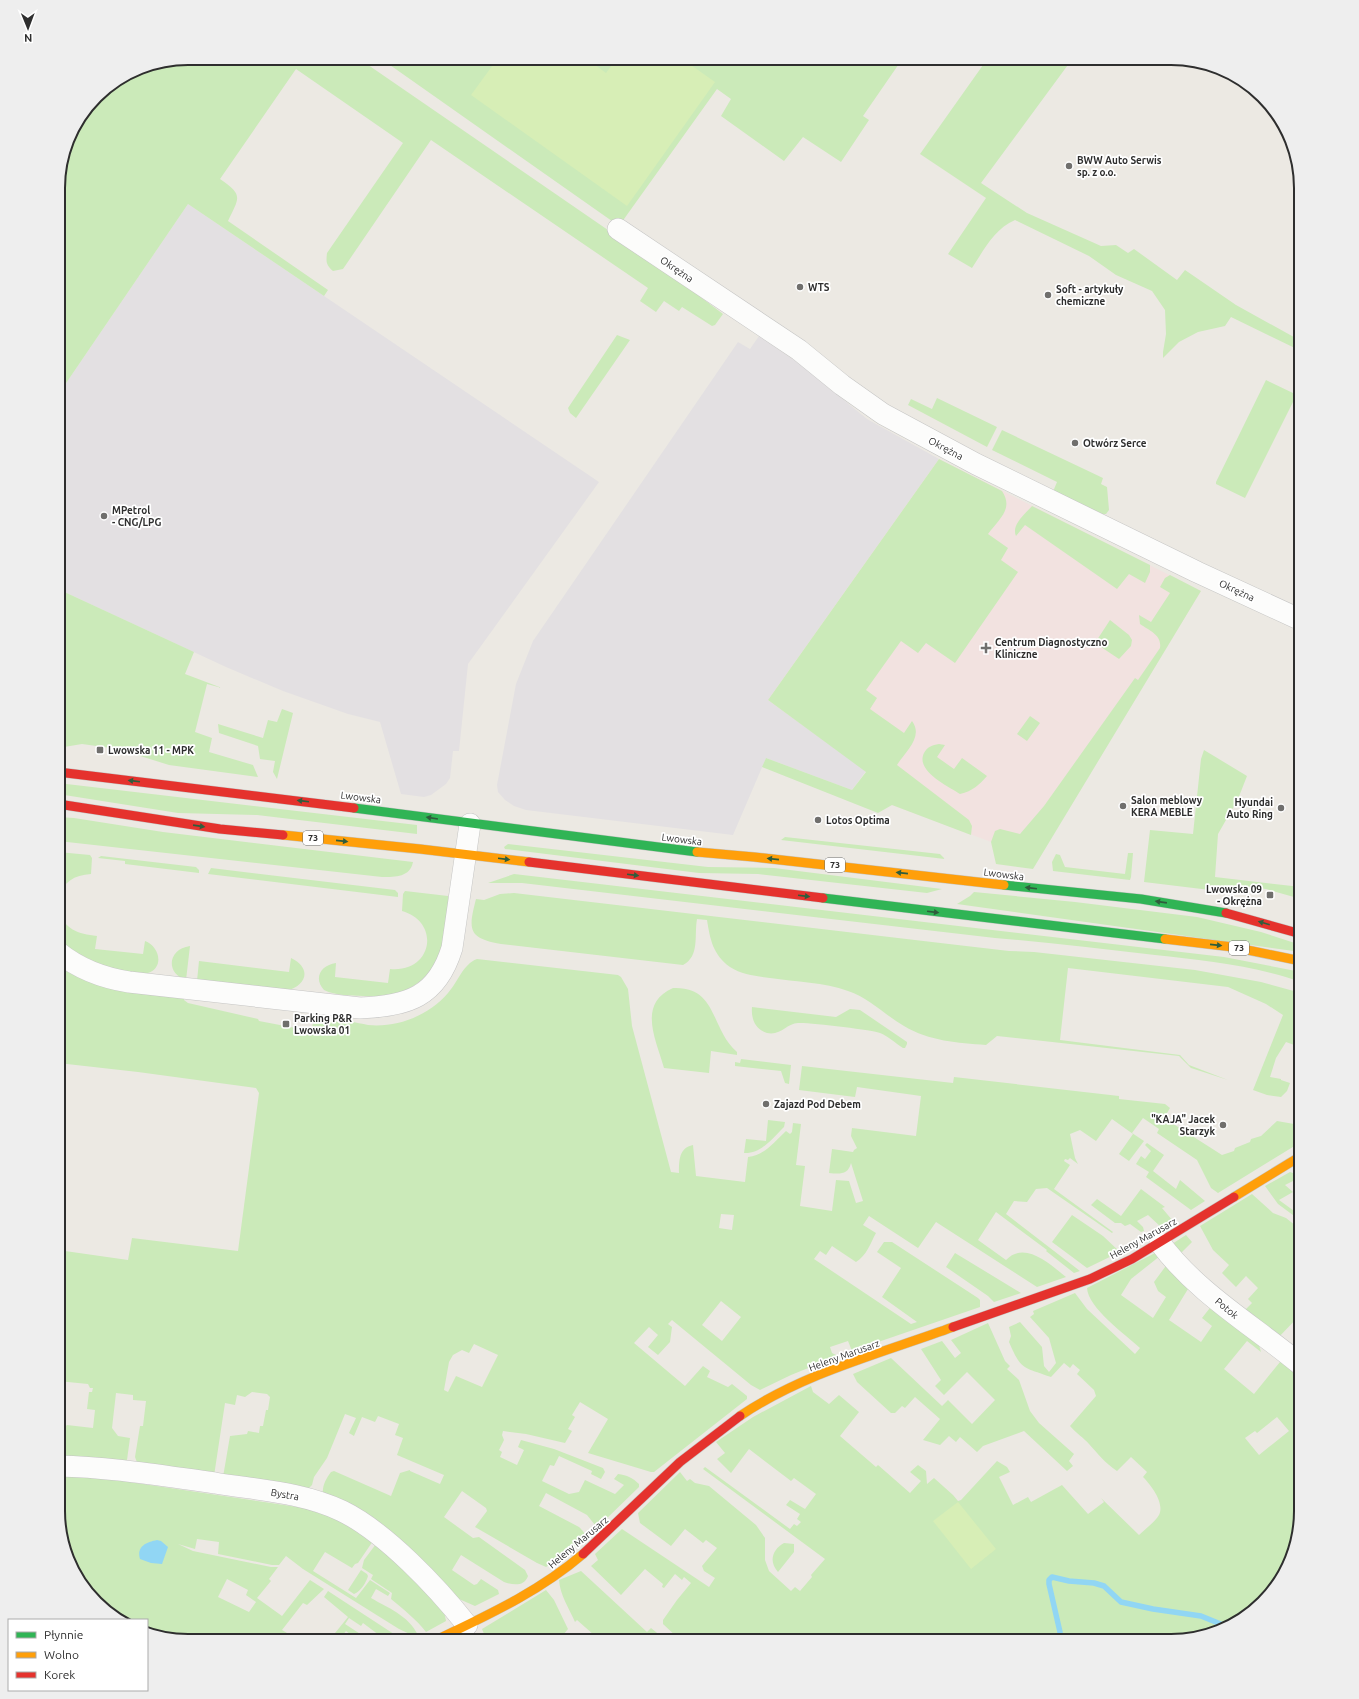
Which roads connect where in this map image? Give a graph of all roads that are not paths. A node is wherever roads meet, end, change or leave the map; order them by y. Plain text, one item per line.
1 (618, 229) dead end
2 (1294, 617) edge
3 (65, 773) edge
4 (65, 805) edge
5 (470, 824) junction
6 (465, 854) junction
7 (1294, 932) edge
8 (65, 957) edge
9 (1294, 960) edge
10 (1294, 1160) edge
11 (1160, 1243) junction
12 (1294, 1360) edge
13 (65, 1466) edge
14 (467, 1625) junction
15 (448, 1634) edge

1 - 2 street, Okrężna
5 -> 3 main road, Lwowska / 73
4 -> 6 main road, 73
5 - 6 street
7 -> 5 main road, Lwowska / 73
6 - 8 street
6 -> 9 main road, 73
10 - 11 main road, Heleny Marusarz
11 - 12 street, Potok
11 - 14 main road, Heleny Marusarz
13 - 14 street, Bystra
14 - 15 main road, Heleny Marusarz

